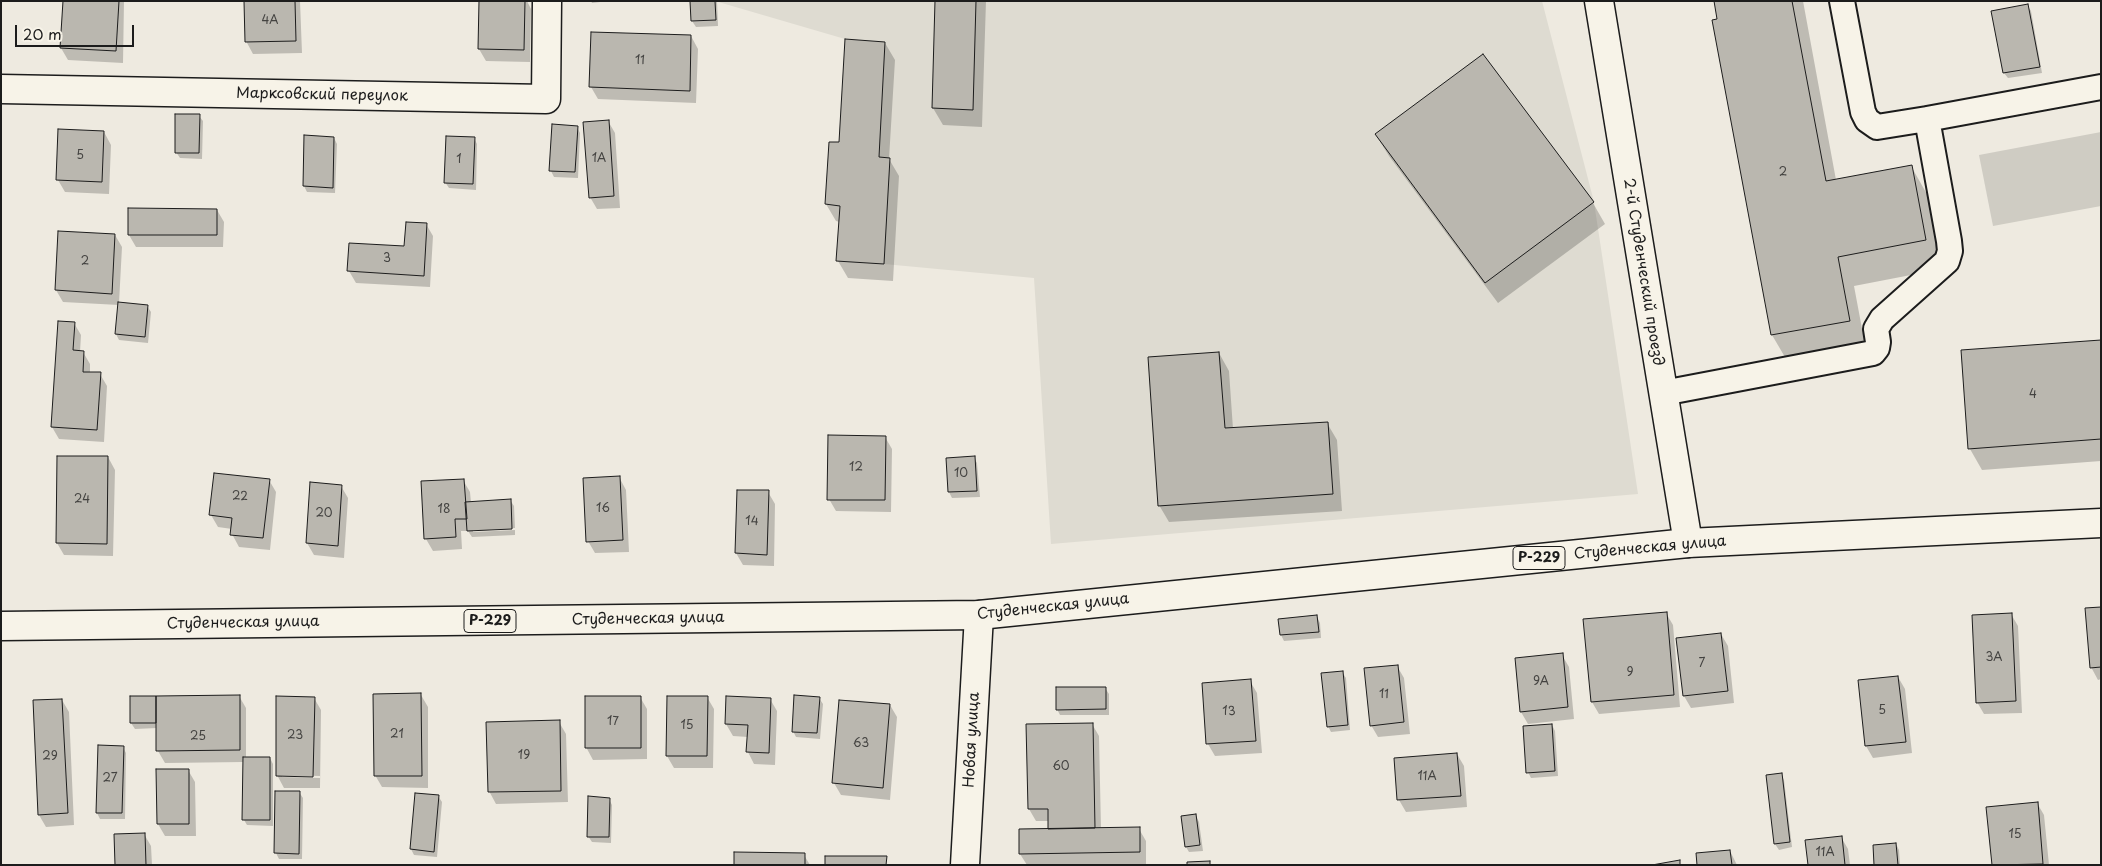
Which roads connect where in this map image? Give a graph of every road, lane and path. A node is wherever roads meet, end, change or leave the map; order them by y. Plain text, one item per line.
1 (547, 1) edge
2 (1599, 1) edge
3 (1842, 1) edge
4 (2101, 86) edge
5 (1, 89) edge
6 (1927, 119) junction
7 (1663, 393) junction
8 (2101, 523) edge
9 (1688, 543) junction
10 (979, 615) junction
11 (1, 626) edge
12 (965, 865) edge

1 - 5 main road, Марксовский переулок
2 - 7 main road, 2-й Студенческий проезд
3 - 6 lane
4 - 6 lane
6 - 7 lane
7 - 9 main road, 2-й Студенческий проезд
8 - 9 main road, Студенческая улица / Р-229
9 - 10 main road, Студенческая улица / Р-229
10 - 11 main road, Студенческая улица / Р-229
10 - 12 main road, Новая улица

